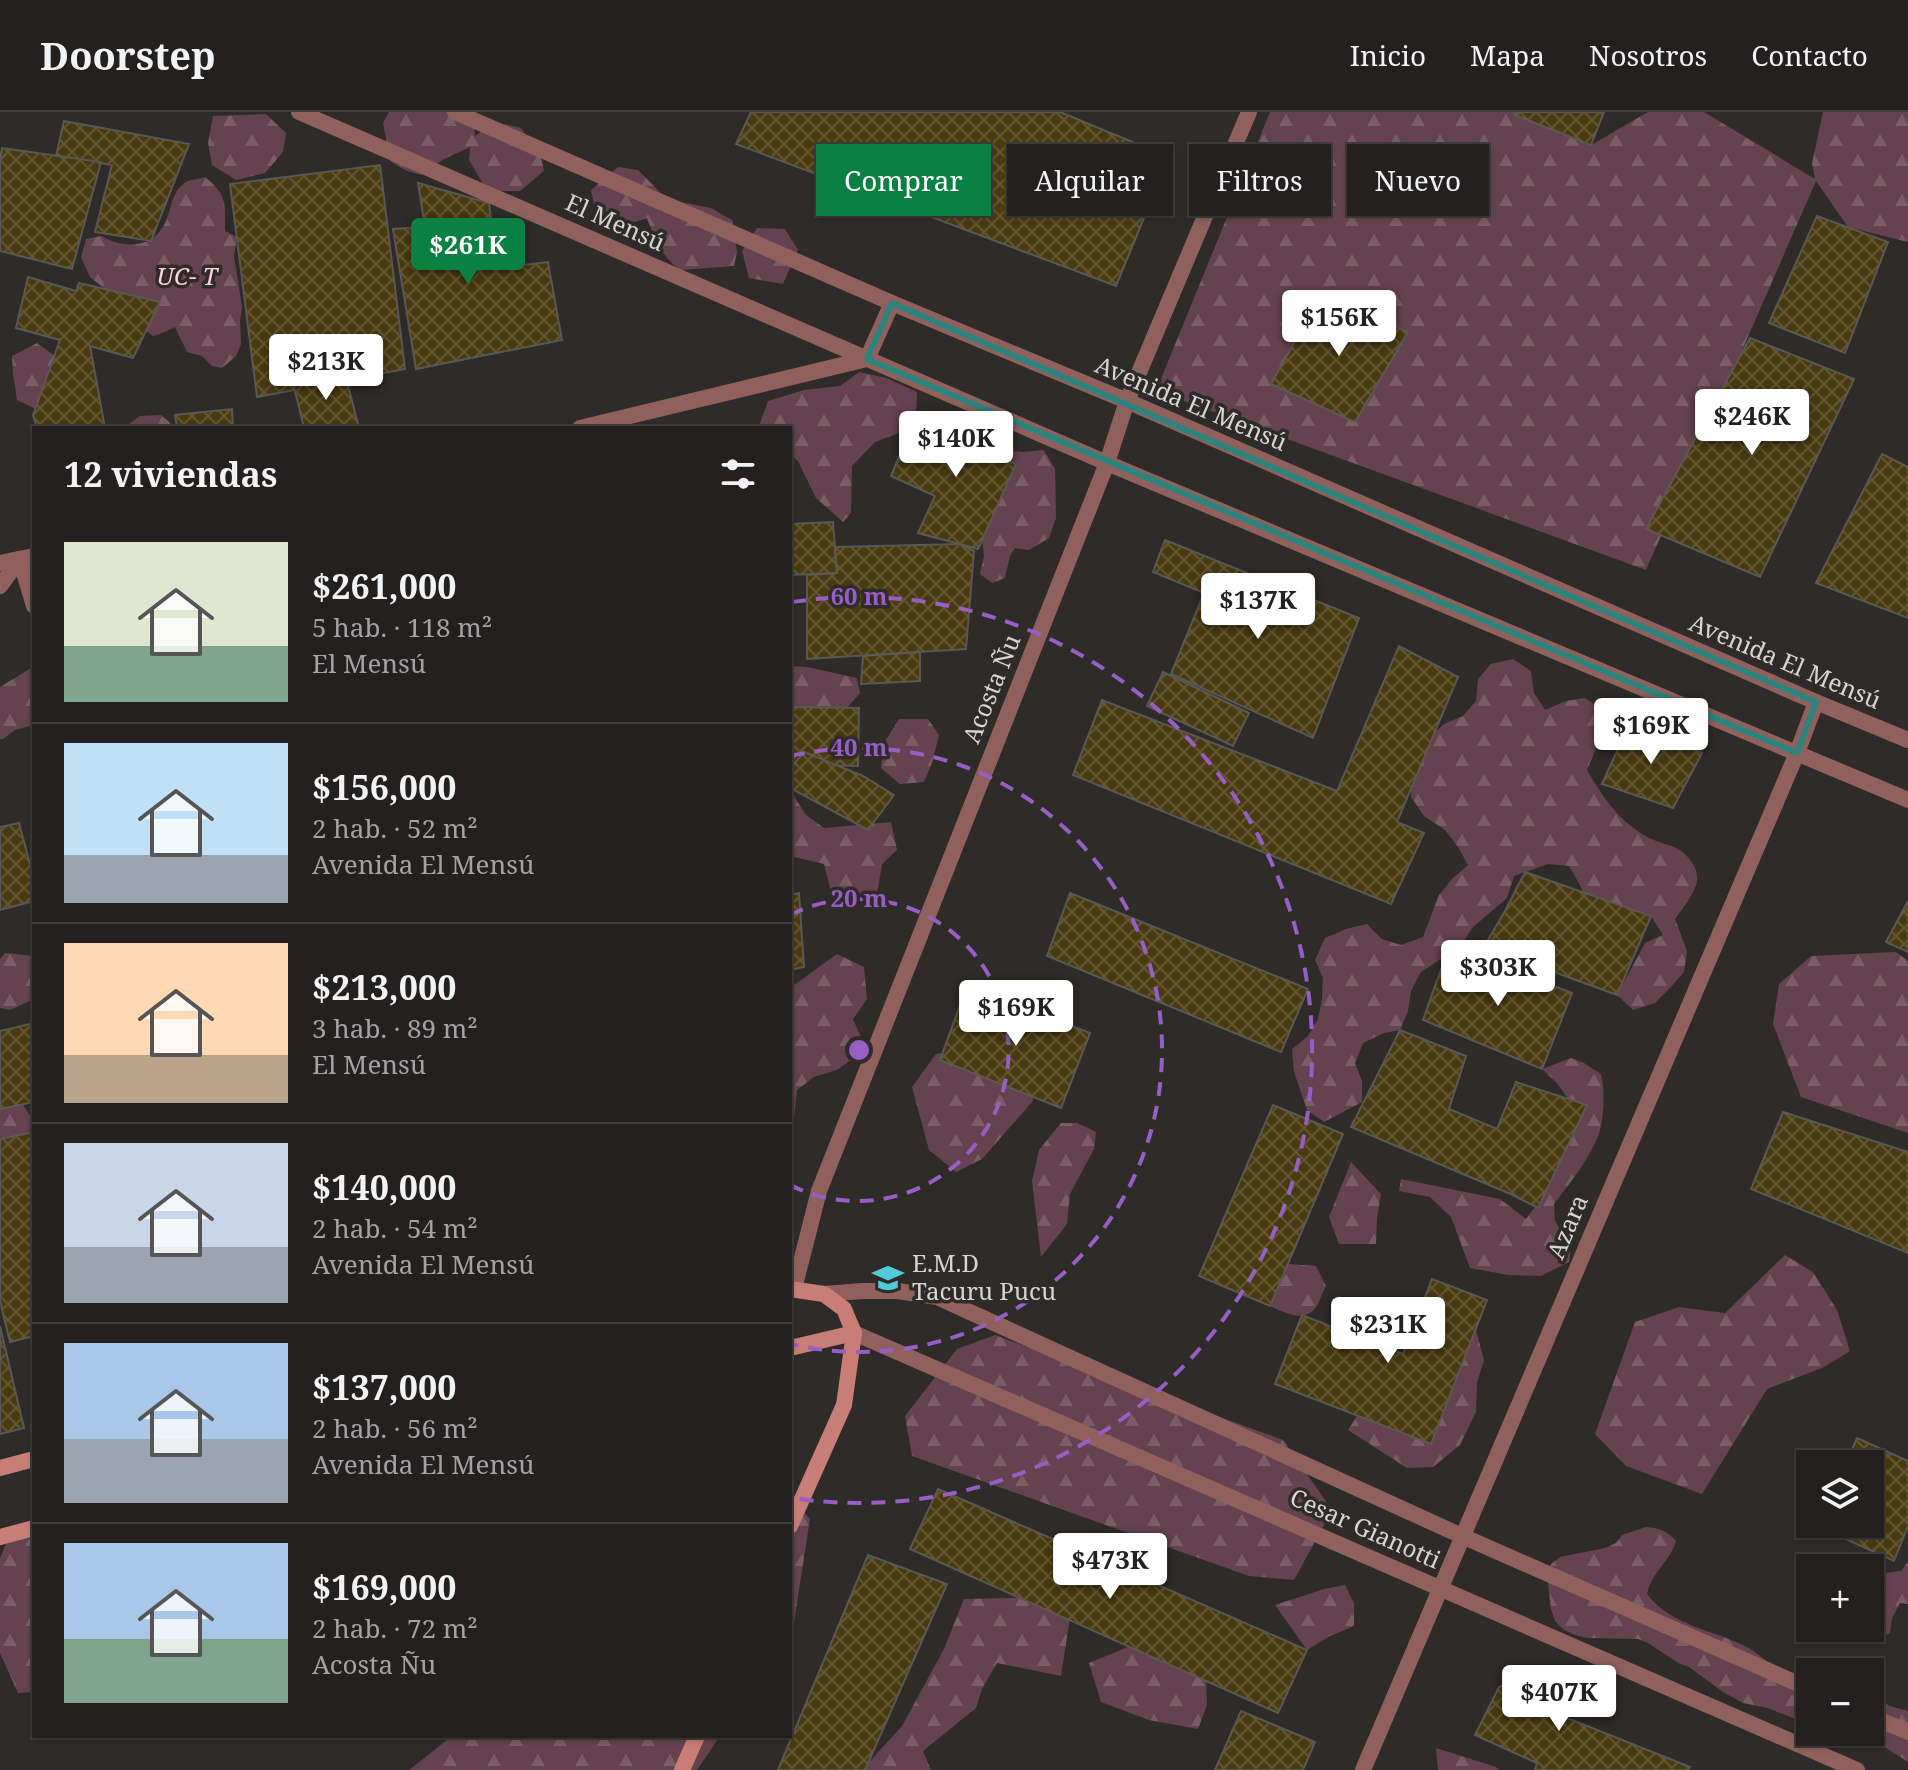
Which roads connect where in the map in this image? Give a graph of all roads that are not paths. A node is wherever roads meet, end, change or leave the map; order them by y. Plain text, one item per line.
1 (299, 112) edge
2 (455, 112) edge
3 (1249, 112) edge
4 (892, 303) junction
5 (867, 359) junction
6 (1127, 401) junction
7 (588, 426) edge
8 (1107, 463) junction
9 (27, 557) edge
10 (0, 563) edge
11 (0, 586) edge
12 (32, 592) edge
13 (1816, 702) junction
14 (1908, 740) edge
15 (1797, 753) junction
16 (1908, 800) edge
17 (792, 1289) edge
18 (824, 1294) junction
19 (854, 1333) junction
20 (792, 1348) edge
21 (32, 1460) edge
22 (0, 1468) edge
23 (792, 1522) edge
24 (32, 1529) edge
25 (1462, 1536) junction
26 (0, 1537) edge
27 (1440, 1588) junction
28 (1796, 1683) edge
29 (1884, 1722) edge
30 (1908, 1732) edge
31 (696, 1738) edge
32 (682, 1770) edge
33 (1363, 1770) edge
34 (1857, 1770) edge

1 - 5 street, El Mensú
2 - 4 street, Avenida El Mensú
3 - 6 street, Acosta Ñu
4 - 5 street
4 - 6 street, Avenida El Mensú
5 - 7 street
5 - 8 street
6 - 8 street, Acosta Ñu
6 - 13 street, Avenida El Mensú
8 - 15 street
8 - 17 street, Acosta Ñu
9 - 10 street
9 - 11 street
9 - 12 street
13 - 14 street, Avenida El Mensú
13 - 15 street, Azara
15 - 16 street
15 - 25 street, Azara
17 - 18 street
18 - 19 street
18 - 25 street, Cesar Gianotti
19 - 20 street
19 - 23 street
19 - 27 street, Cesar Gianotti
21 - 22 street
24 - 26 street
25 - 27 street, Azara
25 - 28 street, Cesar Gianotti
27 - 33 street, Azara
27 - 34 street, Cesar Gianotti
29 - 30 street
31 - 32 street

